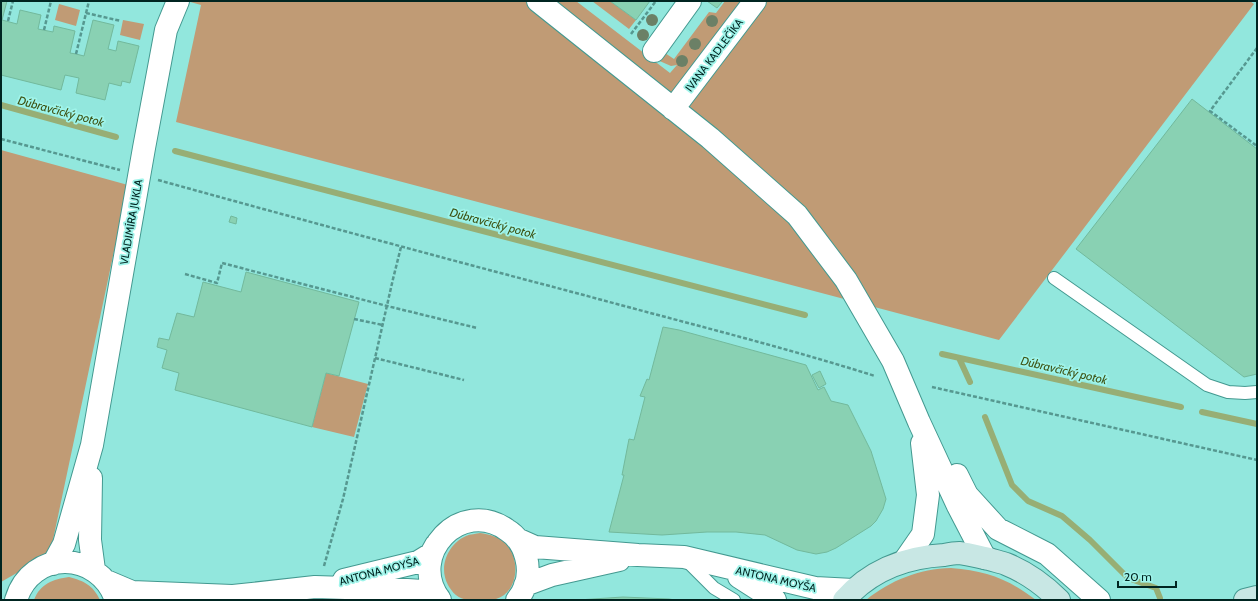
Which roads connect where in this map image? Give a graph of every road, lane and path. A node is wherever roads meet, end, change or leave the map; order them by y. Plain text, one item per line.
1 (13, 1) edge
2 (51, 1) edge
3 (89, 1) edge
4 (178, 1) edge
5 (538, 1) edge
6 (656, 1) edge
7 (690, 1) edge
8 (755, 1) edge
9 (86, 13) junction
10 (8, 21) dead end
11 (121, 21) dead end
12 (44, 30) dead end
13 (631, 34) dead end
14 (1257, 48) edge
15 (654, 51) dead end
16 (76, 54) dead end
17 (673, 109) junction
18 (1, 139) edge
19 (1257, 146) edge
20 (139, 175) junction
21 (401, 247) junction
22 (185, 274) dead end
23 (1054, 278) dead end
24 (387, 306) junction
25 (354, 319) dead end
26 (382, 325) junction
27 (477, 328) dead end
28 (375, 358) junction
29 (875, 376) dead end
30 (464, 380) dead end
31 (932, 387) dead end
32 (1257, 392) edge
33 (919, 422) junction
34 (92, 445) junction
35 (1257, 460) edge
36 (517, 539) junction
37 (436, 544) junction
38 (638, 555) junction
39 (684, 557) junction
40 (985, 558) junction
41 (905, 560) junction
42 (53, 564) junction
43 (324, 566) dead end
44 (723, 567) junction
45 (105, 584) edge
46 (315, 587) junction
47 (21, 591) edge
48 (1, 592) edge
49 (521, 592) edge
50 (848, 595) edge
51 (1257, 597) edge
52 (225, 598) edge
53 (439, 599) edge
54 (734, 600) edge
55 (775, 600) edge
56 (1059, 600) edge
57 (1099, 600) edge
58 (1245, 600) edge

1 - 10 path
2 - 12 path
3 - 9 path
4 - 20 street, VLADIMÍRA JUKLA
5 - 17 street
6 - 13 path
7 - 15 street
8 - 17 street, IVANA KADLEČÍKA
9 - 11 path
9 - 16 path
14 - 19 path
17 - 33 street
18 - 20 path
20 - 21 path
20 - 34 street, VLADIMÍRA JUKLA
21 - 24 path
21 - 29 path
22 - 24 path
23 - 32 lane
24 - 26 path
24 - 27 path
25 - 26 path
26 - 28 path
28 - 30 path
28 - 43 path
31 - 35 path
33 - 40 street
33 - 41 street
33 - 57 street
34 - 42 street, VLADIMÍRA JUKLA
34 - 45 street, VLADIMÍRA JUKLA
36 - 37 street, ANTONA MOYŠA
36 - 38 street, ANTONA MOYŠA
36 - 49 street
37 - 46 street, ANTONA MOYŠA
37 - 53 street
38 - 39 street, ANTONA MOYŠA
38 - 49 street, ANTONA MOYŠA
39 - 44 street, ANTONA MOYŠA
39 - 54 lane
40 - 41 main road
40 - 56 main road
41 - 50 main road
42 - 45 street, ANTONA MOYŠA
42 - 47 street
44 - 50 street, ANTONA MOYŠA
44 - 55 street, ANTONA MOYŠA
45 - 52 street, ANTONA MOYŠA
46 - 52 street, ANTONA MOYŠA
46 - 53 street, ANTONA MOYŠA
47 - 48 street
51 - 58 main road

